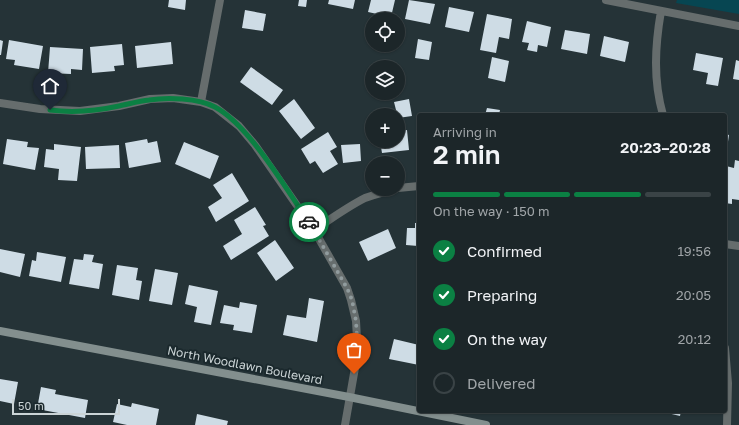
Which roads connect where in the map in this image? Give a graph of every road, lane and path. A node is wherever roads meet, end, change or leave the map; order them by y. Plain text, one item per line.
1 (220, 0) edge
2 (606, 0) edge
3 (661, 11) junction
4 (739, 26) edge
5 (201, 102) junction
6 (0, 103) edge
7 (663, 113) edge
8 (417, 186) edge
9 (405, 188) edge
10 (372, 196) edge
11 (314, 230) junction
12 (727, 244) edge
13 (739, 246) edge
14 (0, 330) edge
15 (727, 371) edge
16 (350, 397) junction
17 (417, 411) edge
18 (428, 413) edge
19 (345, 425) edge
20 (486, 425) edge
21 (727, 425) edge

1 - 5 street
2 - 3 street
3 - 4 street
3 - 7 street
5 - 6 street
5 - 11 street
8 - 9 street
10 - 11 street
11 - 16 street
12 - 13 street
14 - 16 street, North Woodlawn Boulevard
15 - 21 street
16 - 17 street, North Woodlawn Boulevard
16 - 19 street
18 - 20 street, North Woodlawn Boulevard

